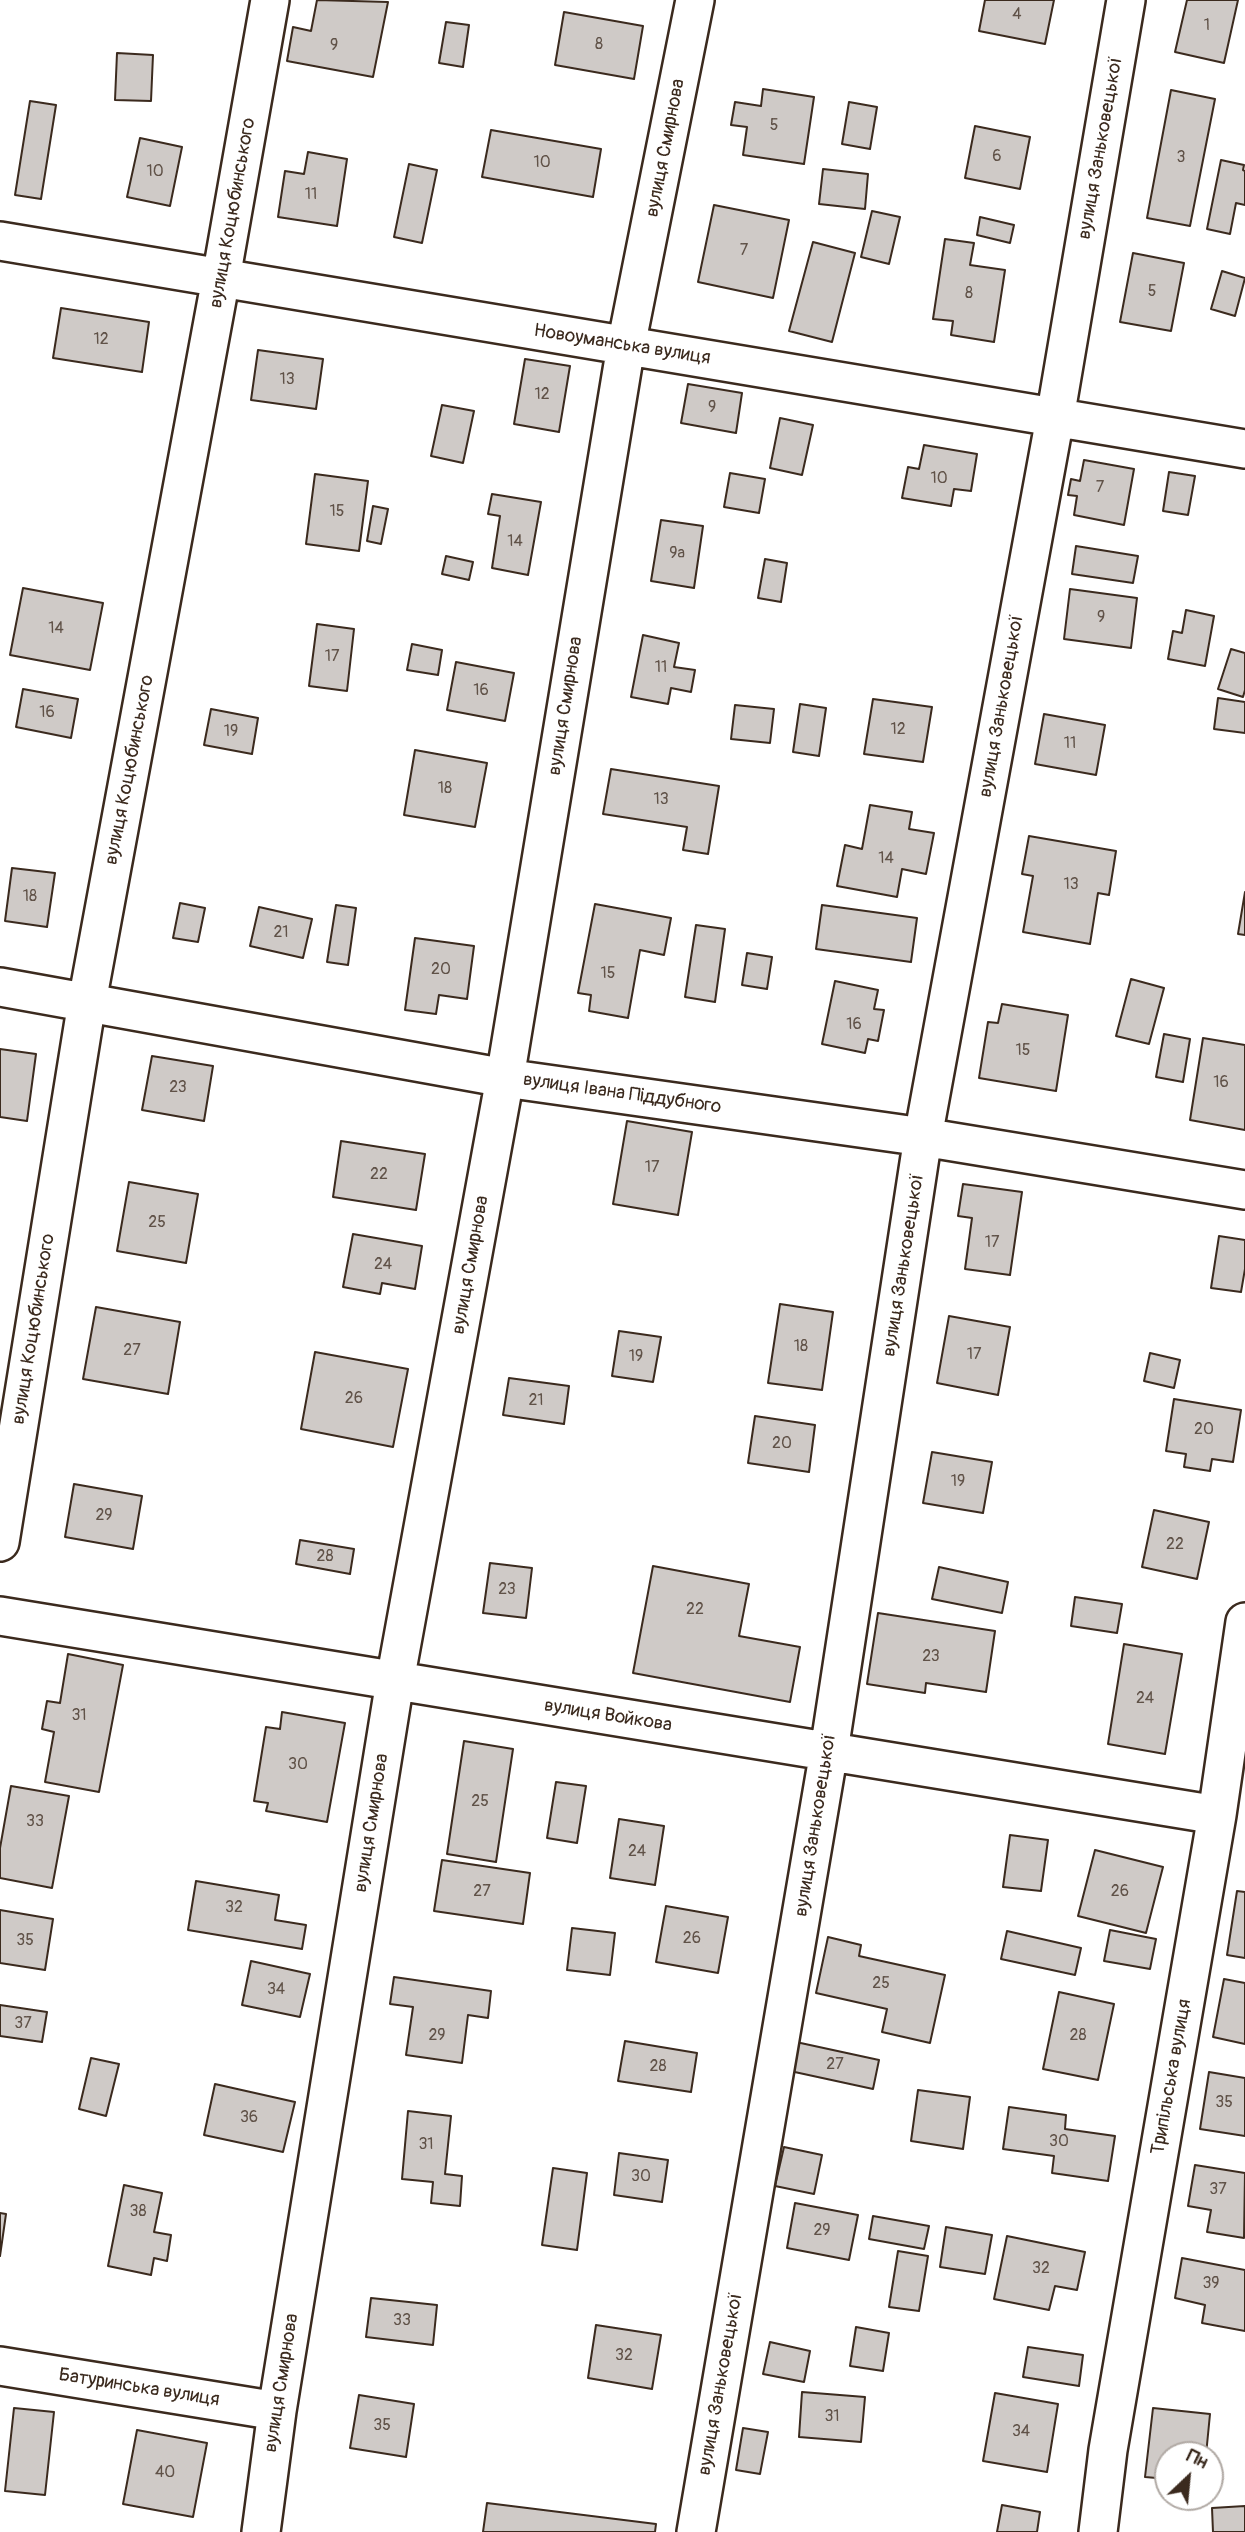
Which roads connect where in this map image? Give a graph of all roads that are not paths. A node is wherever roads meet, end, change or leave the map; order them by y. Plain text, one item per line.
1 (270, 0) edge
2 (695, 0) edge
3 (1126, 0) edge
4 (0, 241) edge
5 (221, 278) junction
6 (626, 346) junction
7 (1055, 418) junction
8 (1245, 449) edge
9 (0, 987) edge
10 (86, 1002) junction
11 (505, 1078) junction
12 (923, 1137) junction
13 (1245, 1190) edge
14 (0, 1542) edge
15 (0, 1616) edge
16 (1245, 1622) edge
17 (395, 1681) junction
18 (828, 1751) junction
19 (1217, 1815) junction
20 (0, 2366) edge
21 (277, 2411) junction
22 (261, 2532) edge
23 (696, 2532) edge
24 (1098, 2532) edge

1 - 5 street, вулиця Коцюбинського
2 - 6 street, вулиця Смирнова
3 - 7 street, вулиця Заньковецької
4 - 5 street, Новоуманська вулиця
5 - 6 street, Новоуманська вулиця
5 - 10 street, вулиця Коцюбинського
6 - 7 street, Новоуманська вулиця
6 - 11 street, вулиця Смирнова
7 - 8 street, Новоуманська вулиця
7 - 12 street, вулиця Заньковецької
9 - 10 street, вулиця Івана Піддубного
10 - 11 street, вулиця Івана Піддубного
10 - 14 street, вулиця Коцюбинського
11 - 12 street, вулиця Івана Піддубного
11 - 17 street, вулиця Смирнова
12 - 13 street, вулиця Івана Піддубного
12 - 18 street, вулиця Заньковецької
15 - 17 street, вулиця Войкова
16 - 19 street, Трипільська вулиця
17 - 18 street, вулиця Войкова
17 - 21 street, вулиця Смирнова
18 - 19 street, вулиця Войкова
18 - 23 street, вулиця Заньковецької
19 - 24 street, Трипільська вулиця
20 - 21 street, Батуринська вулиця
21 - 22 street, вулиця Смирнова

